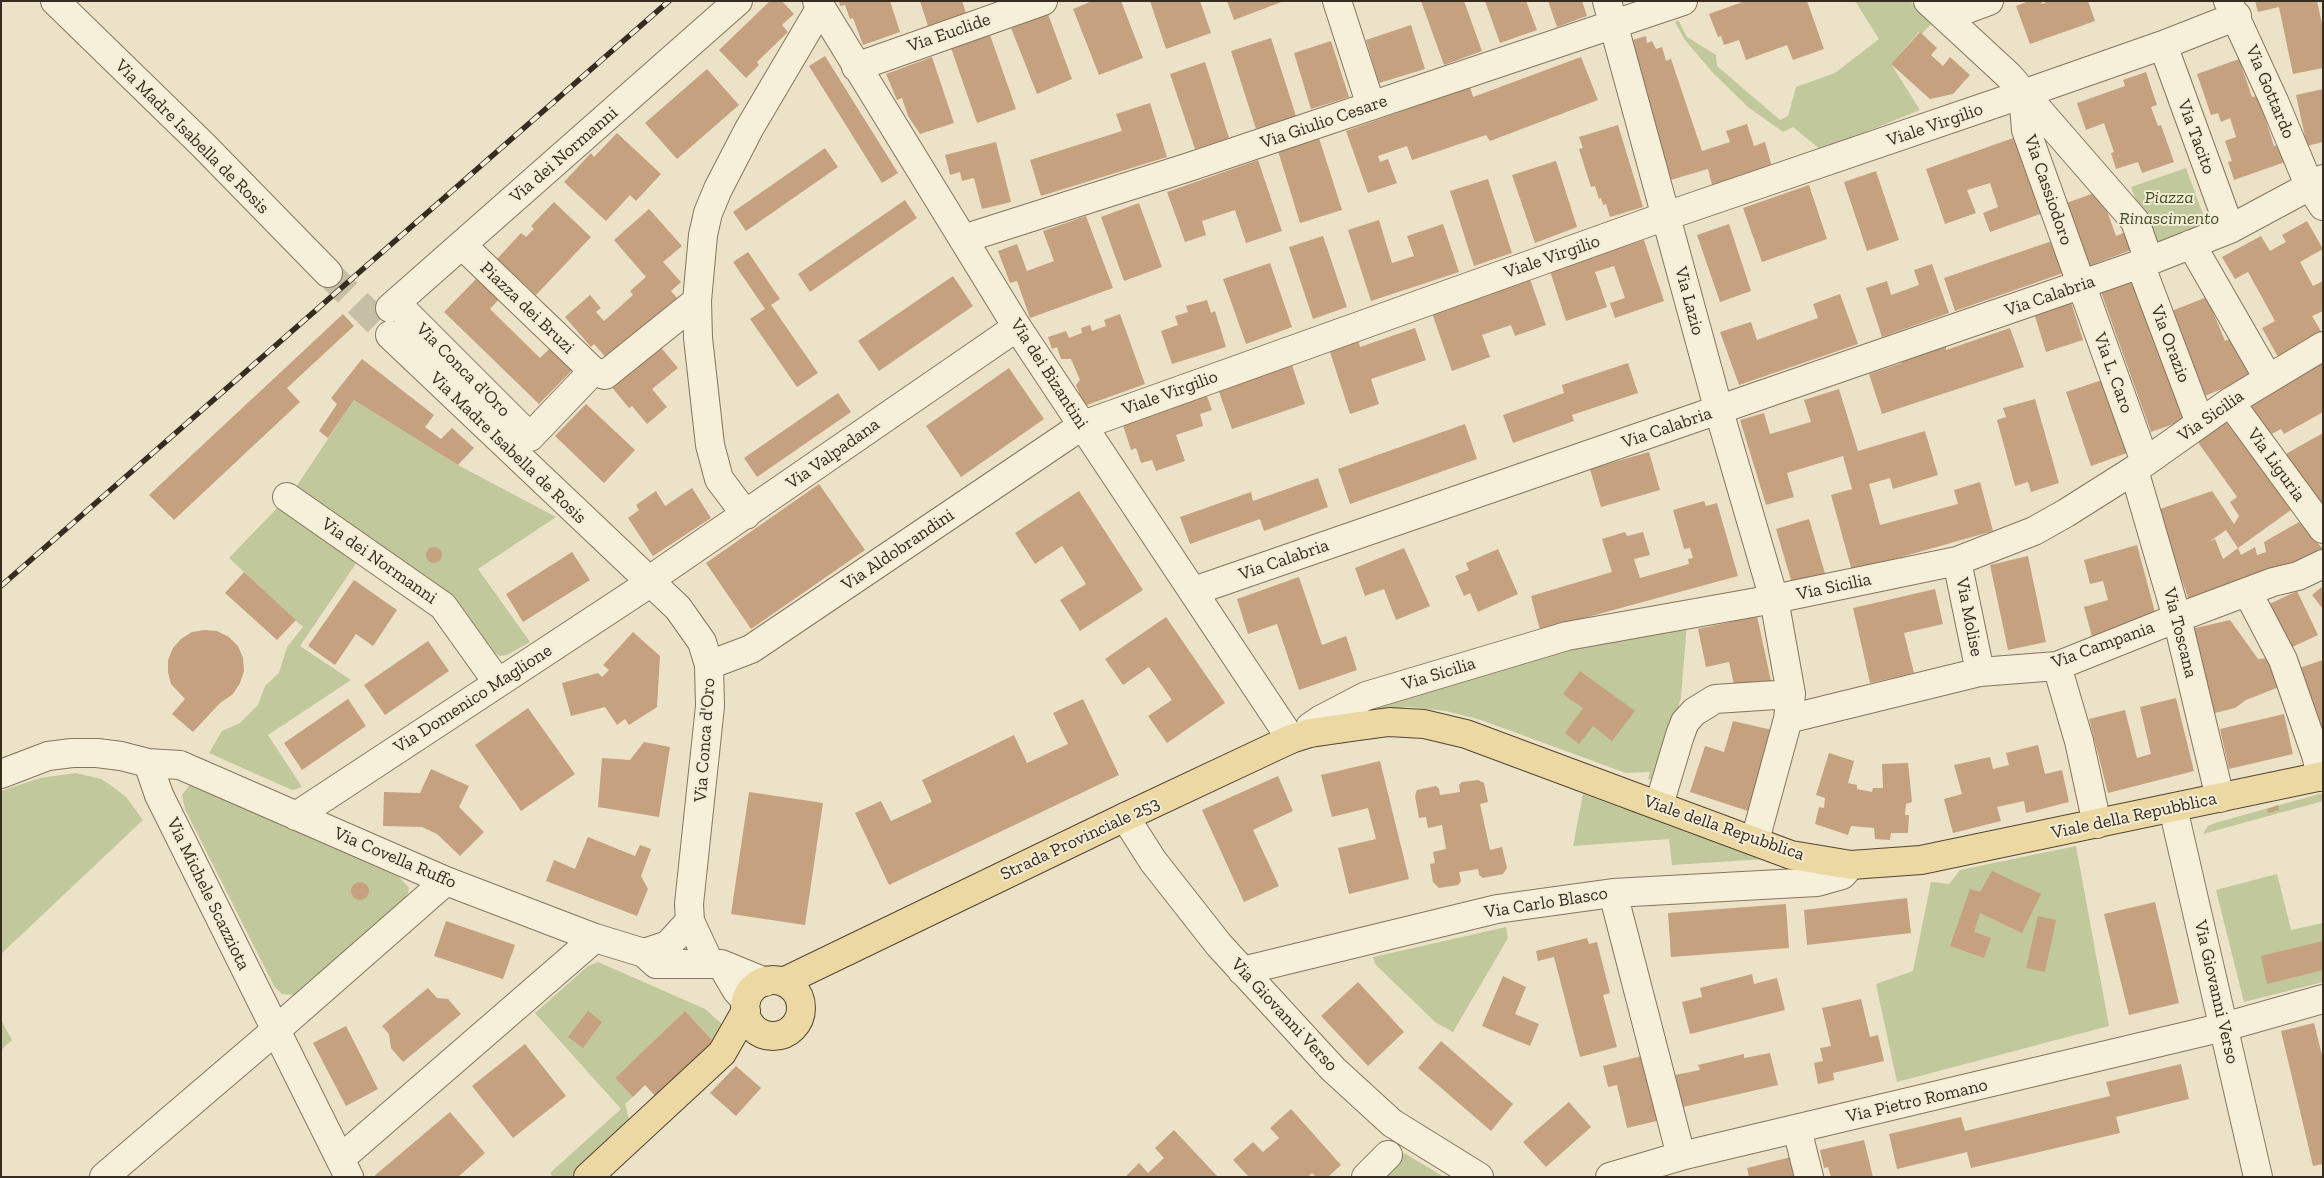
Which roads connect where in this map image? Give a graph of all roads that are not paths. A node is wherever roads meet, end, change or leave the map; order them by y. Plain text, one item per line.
1 (55, 1) edge
2 (738, 1) edge
3 (1043, 1) edge
4 (1337, 1) edge
5 (1683, 1) edge
6 (1989, 1) edge
7 (819, 4) edge
8 (1937, 9) edge
9 (2232, 9) edge
10 (1610, 13) edge
11 (2163, 45) junction
12 (856, 66) junction
13 (2023, 94) junction
14 (1371, 106) junction
15 (2318, 190) edge
16 (1666, 216) junction
17 (2230, 229) junction
18 (963, 239) junction
19 (2191, 244) junction
20 (462, 245) junction
21 (2144, 263) junction
22 (328, 273) tunnel mouth
23 (2082, 285) junction
24 (697, 301) junction
25 (393, 306) joint
26 (1017, 327) junction
27 (390, 335) tunnel mouth
28 (2323, 346) edge
29 (593, 371) junction
30 (2268, 378) junction
31 (2230, 402) junction
32 (1718, 411) junction
33 (2200, 423) junction
34 (1083, 425) junction
35 (2139, 466) junction
36 (287, 497) dead end
37 (746, 515) junction
38 (2323, 528) edge
39 (626, 561) joint
40 (1958, 561) junction
41 (2323, 564) edge
42 (650, 583) junction
43 (1194, 591) junction
44 (2248, 593) junction
45 (1774, 599) junction
46 (2177, 618) junction
47 (709, 665) junction
48 (2057, 666) junction
49 (1980, 672) junction
50 (498, 683) junction
51 (1789, 706) junction
52 (1300, 736) junction
53 (148, 763) junction
54 (1, 774) edge
55 (2322, 776) edge
56 (2220, 798) junction
57 (1659, 805) junction
58 (2174, 808) junction
59 (296, 816) junction
60 (1125, 817) junction
61 (2097, 824) junction
62 (1755, 840) junction
63 (1791, 855) junction
64 (1851, 866) junction
65 (446, 880) junction
66 (1751, 885) junction
67 (1613, 893) junction
68 (690, 921) junction
69 (595, 938) junction
70 (644, 953) junction
71 (716, 964) junction
72 (1242, 971) junction
73 (783, 988) junction
74 (2323, 999) edge
75 (746, 1006) junction
76 (2224, 1027) junction
77 (276, 1030) junction
78 (770, 1036) junction
79 (722, 1053) junction
80 (1797, 1129) junction
81 (1388, 1155) dead end
82 (1681, 1156) junction
83 (345, 1168) edge
84 (104, 1177) edge
85 (588, 1177) edge
86 (1366, 1177) edge
87 (1479, 1177) edge
88 (1610, 1177) edge
89 (1809, 1177) edge
90 (2258, 1177) edge

1 - 22 street, Via Madre Isabella de Rosis
2 - 20 street, Via dei Normanni
3 - 12 street, Via Euclide
4 - 14 street
5 - 10 street, Via Giulio Cesare
6 - 8 street
7 - 12 street, Via dei Bizantini
7 - 24 street
8 - 13 street
9 - 11 street, Viale Virgilio
9 - 15 street, Via Gottardo
10 - 14 street, Via Giulio Cesare
10 - 16 street, Via Lazio
11 - 13 street, Viale Virgilio
11 - 17 street, Via Tacito
12 - 18 street, Via dei Bizantini
13 - 16 street, Viale Virgilio
13 - 21 street, Via Cassiodoro
13 - 23 street, Via Cassiodoro
14 - 18 street, Via Giulio Cesare
15 - 17 street, Via Gottardo
16 - 32 street, Via Lazio
16 - 34 street, Viale Virgilio
17 - 19 street
18 - 26 street, Via dei Bizantini
19 - 21 street
19 - 30 street
20 - 25 street, Via dei Normanni
20 - 29 street, Piazza dei Bruzi
21 - 23 street, Via Calabria
21 - 33 street, Via Orazio
23 - 32 street, Via Calabria
23 - 35 street, Via L. Caro
24 - 29 street
24 - 37 street
25 - 29 street, Via Conca d'Oro
26 - 34 street, Via dei Bizantini
26 - 37 street, Via Valpadana
27 - 39 street, Via Madre Isabella de Rosis
28 - 30 street, Via Sicilia
30 - 31 street, Via Sicilia
31 - 33 street, Via Sicilia
31 - 38 street, Via Liguria
32 - 43 street, Via Calabria
32 - 45 street, Via Lazio
33 - 35 street, Via Sicilia
34 - 43 street, Via dei Bizantini
34 - 47 street, Via Aldobrandini
35 - 40 street, Via Sicilia
35 - 46 street, Via Toscana
36 - 50 street, Via dei Normanni
37 - 42 street, Via Valpadana
39 - 42 street, Via Conca d'Oro
40 - 45 street, Via Sicilia
40 - 49 street, Via Molise
41 - 44 street, Via Campania
42 - 47 street, Via Conca d'Oro
42 - 50 street, Via Domenico Maglione
43 - 52 street, Via dei Bizantini
44 - 46 street, Via Campania
44 - 55 street
45 - 51 street, Via Lazio
45 - 52 street, Via Sicilia
46 - 48 street, Via Campania
46 - 56 street, Via Toscana
47 - 68 street, Via Conca d'Oro
48 - 49 street, Via Campania
48 - 61 street
49 - 51 street, Via Campania
50 - 59 street, Via Domenico Maglione
51 - 57 street, Via Campania
51 - 62 street
52 - 57 main road, Viale della Repubblica
52 - 60 main road, Strada Provinciale 253
53 - 54 street
53 - 59 street, Via Covella Ruffo
53 - 77 street, Via Michele Scazziota
55 - 56 main road, Viale della Repubblica
56 - 58 main road, Viale della Repubblica
57 - 62 main road, Viale della Repubblica
58 - 61 main road, Viale della Repubblica
58 - 76 street, Via Giovanni Verso
59 - 65 street, Via Covella Ruffo
60 - 72 street, Via Giovanni Verso
60 - 73 main road, Strada Provinciale 253
61 - 64 main road, Viale della Repubblica
62 - 63 main road, Viale della Repubblica
63 - 64 main road, Viale della Repubblica
63 - 66 street
64 - 66 street, Via Carlo Blasco
65 - 69 street, Via Covella Ruffo
65 - 77 street
66 - 67 street, Via Carlo Blasco
67 - 72 street, Via Carlo Blasco
67 - 82 street
68 - 70 street
68 - 71 street
69 - 70 street, Via Covella Ruffo
69 - 83 street, Via Michele Scazziota
70 - 71 street, Via Covella Ruffo
71 - 73 street, Via Covella Ruffo
71 - 75 street
72 - 87 street, Via Giovanni Verso
73 - 75 main road, Strada Provinciale 253
73 - 78 main road, Strada Provinciale 253
74 - 76 street, Via Pietro Romano
75 - 78 main road
75 - 79 main road, Strada Provinciale 253
76 - 80 street, Via Pietro Romano
76 - 90 street, Via Giovanni Verso
77 - 83 street, Via Michele Scazziota
77 - 84 street
78 - 79 main road, Strada Provinciale 253
79 - 85 main road, Strada Provinciale 253
80 - 82 street, Via Pietro Romano
80 - 89 street
81 - 86 street
82 - 88 street, Via Pietro Romano

